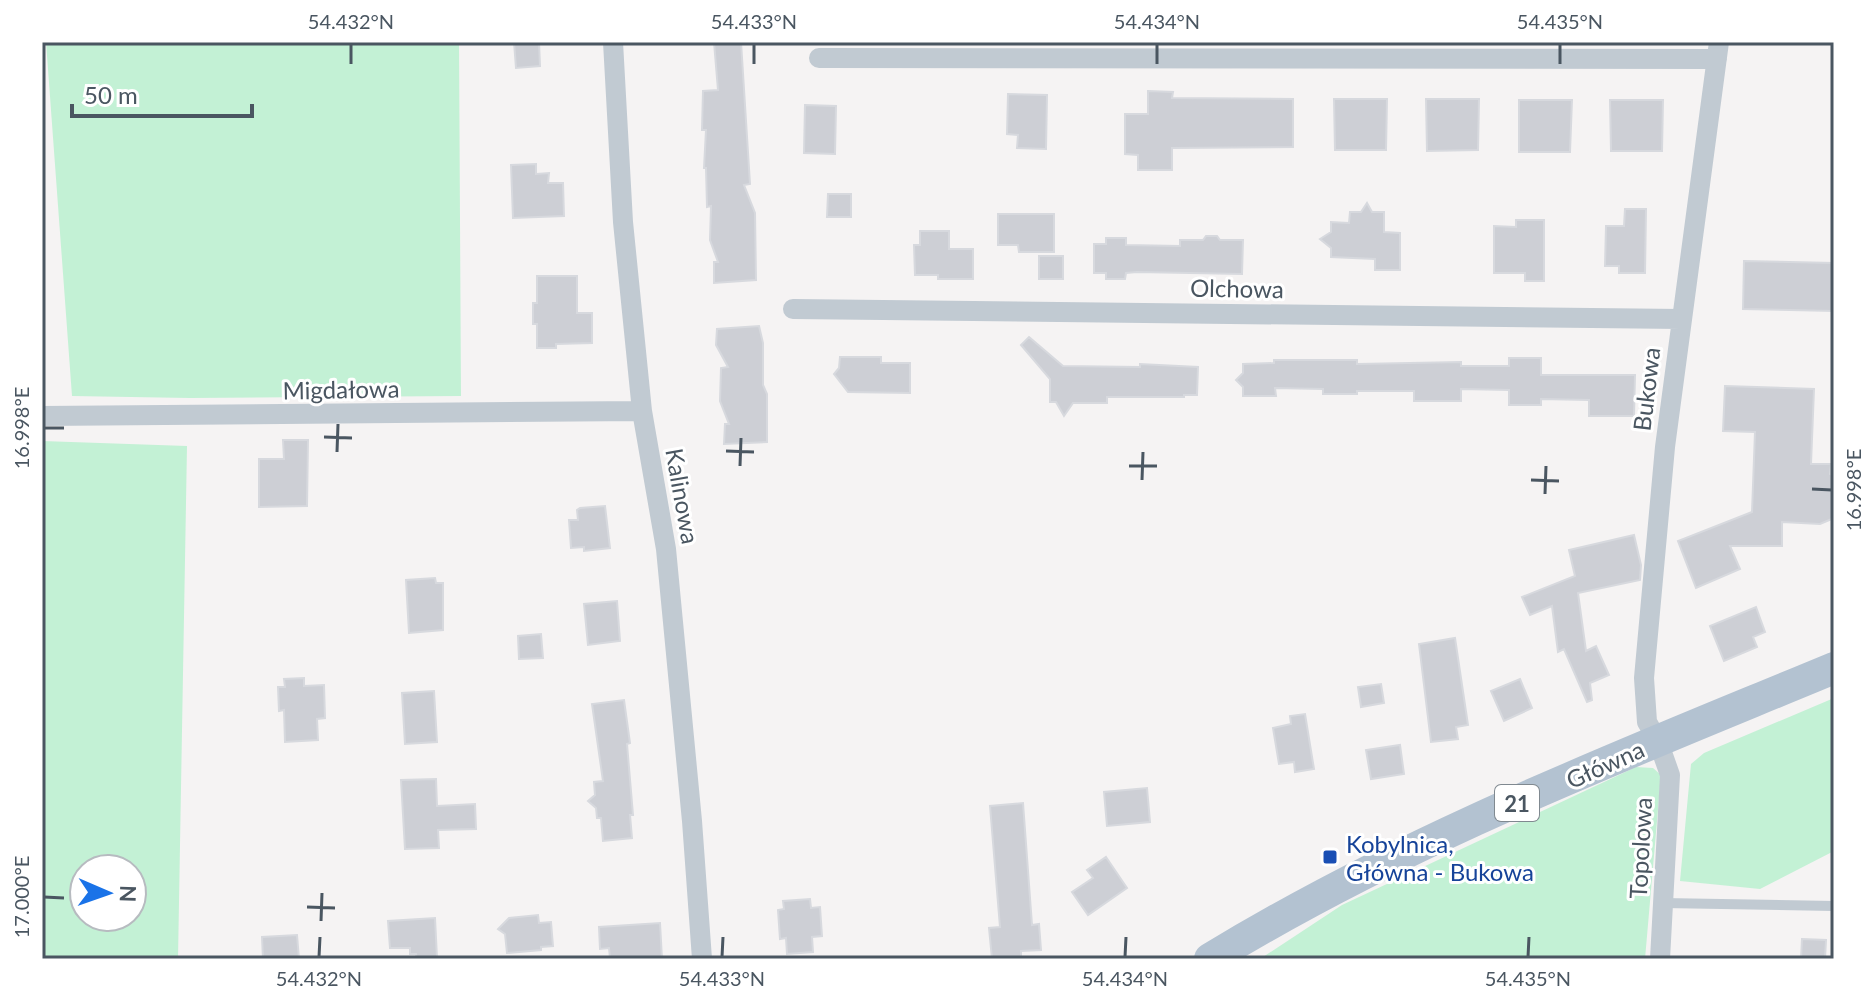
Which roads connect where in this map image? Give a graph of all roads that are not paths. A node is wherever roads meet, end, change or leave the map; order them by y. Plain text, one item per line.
1 (613, 42) edge
2 (1718, 50) edge
3 (819, 58) dead end
4 (793, 309) dead end
5 (1681, 319) junction
6 (642, 411) junction
7 (42, 416) edge
8 (1834, 668) edge
9 (1658, 741) junction
10 (1663, 903) junction
11 (1834, 906) edge
12 (702, 959) edge
13 (1210, 959) edge
14 (1660, 959) edge

1 - 6 street, Kalinowa
2 - 3 street
2 - 5 street, Bukowa
4 - 5 street, Olchowa
5 - 9 street, Bukowa
6 - 7 street, Migdałowa
6 - 12 street, Kalinowa
8 - 9 main road, Główna / 21
9 - 10 street, Topolowa
9 - 13 main road, Główna / 21
10 - 11 lane
10 - 14 street, Topolowa

